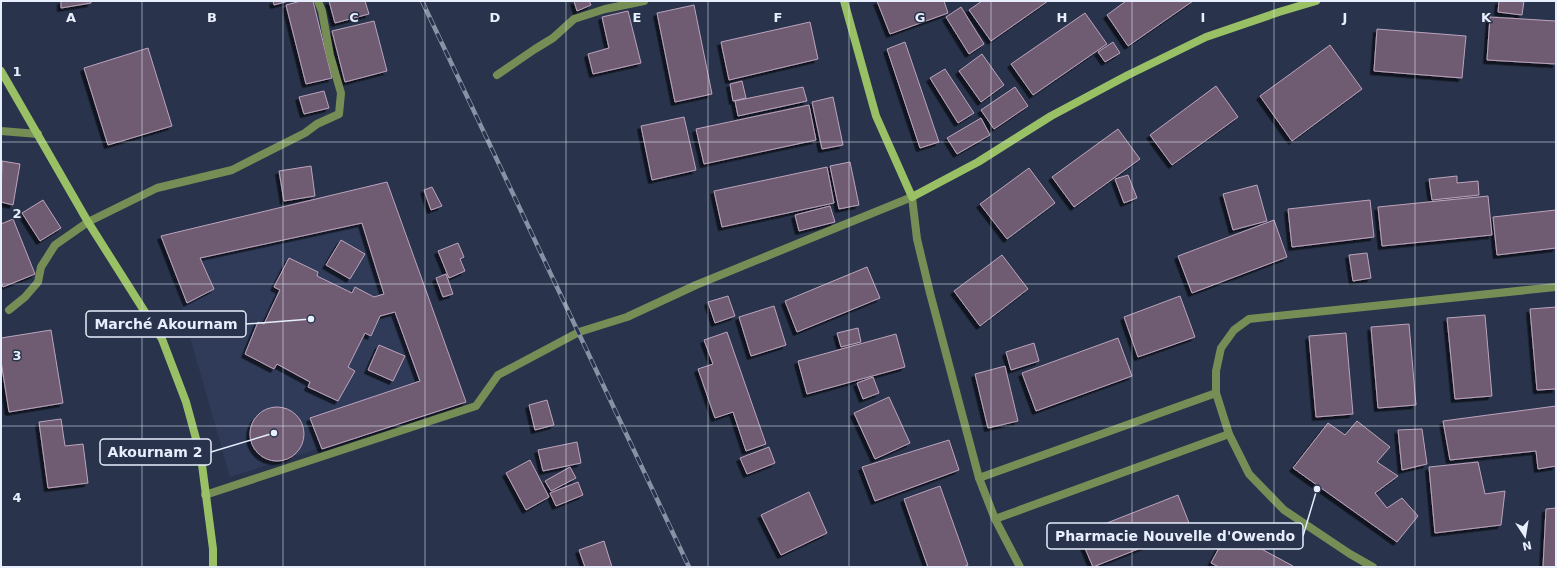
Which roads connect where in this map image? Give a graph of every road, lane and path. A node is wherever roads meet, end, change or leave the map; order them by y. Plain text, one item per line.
1 (318, 1) edge
2 (644, 1) edge
3 (844, 1) edge
4 (1316, 1) edge
5 (1, 71) edge
6 (497, 75) dead end
7 (1, 131) edge
8 (38, 134) junction
9 (912, 197) junction
10 (88, 222) junction
11 (1556, 287) edge
12 (9, 310) dead end
13 (1216, 393) junction
14 (1229, 434) junction
15 (979, 478) junction
16 (205, 495) junction
17 (995, 519) junction
18 (213, 567) edge
19 (1020, 567) edge
20 (1372, 567) edge

1 - 10 street
2 - 6 street
3 - 9 street
4 - 9 street
5 - 8 street
7 - 8 street
8 - 10 street
9 - 15 street
9 - 16 street
10 - 12 street
10 - 16 street
11 - 13 street
13 - 14 street
13 - 15 street
14 - 17 street
14 - 20 street
15 - 17 street
16 - 18 street
17 - 19 street

